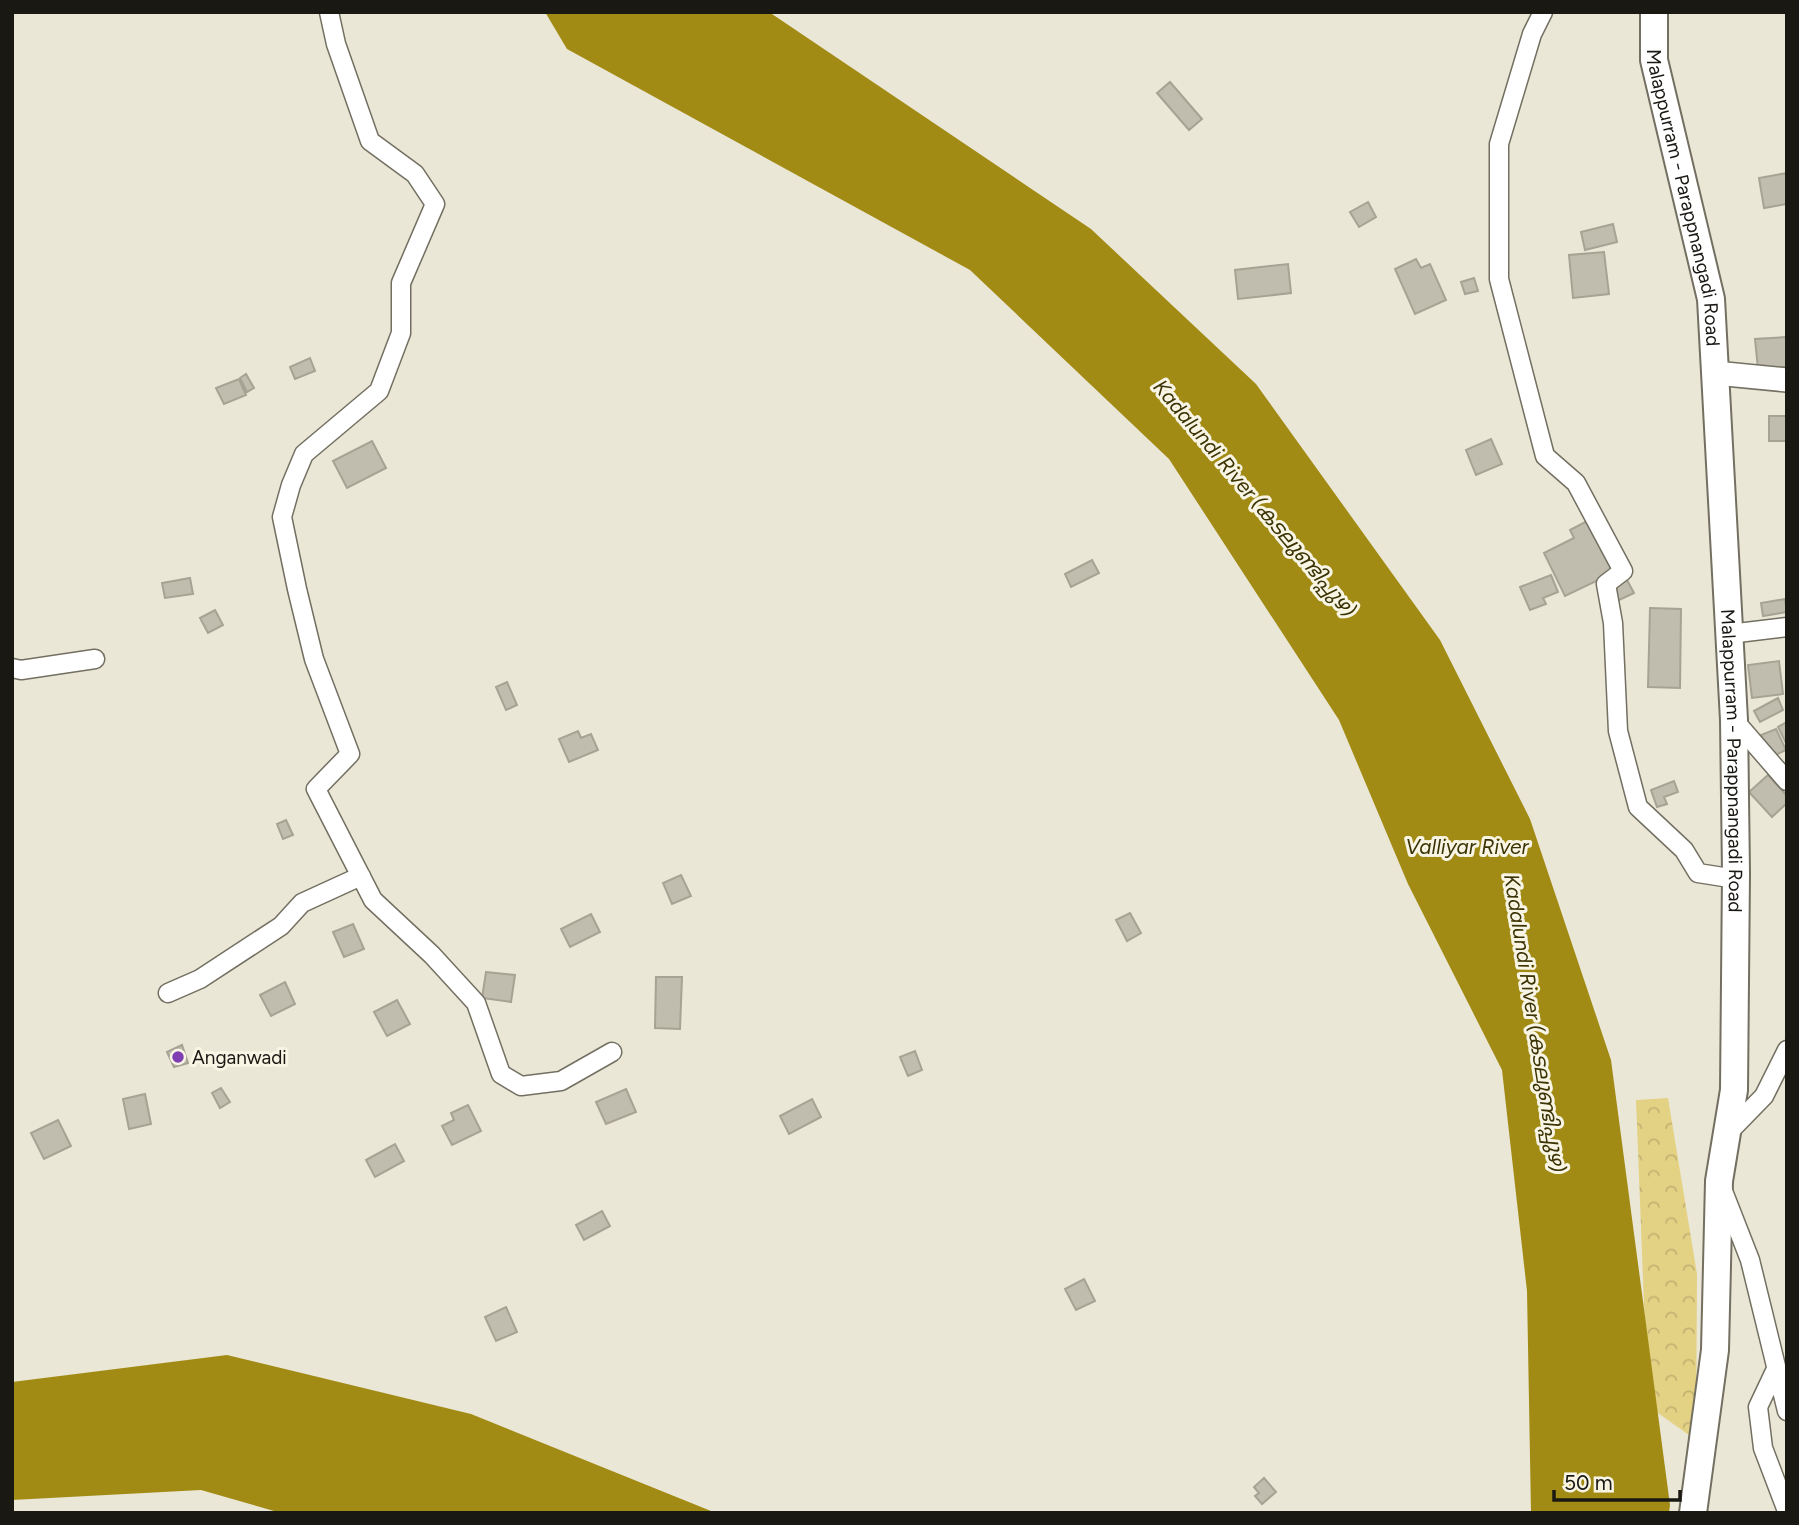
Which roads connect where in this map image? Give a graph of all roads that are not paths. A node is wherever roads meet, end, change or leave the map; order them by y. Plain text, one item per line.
1 (328, 12) edge
2 (1543, 12) edge
3 (1654, 12) edge
4 (1715, 373) junction
5 (1787, 380) edge
6 (1787, 627) edge
7 (1729, 634) junction
8 (95, 659) dead end
9 (12, 668) edge
10 (1734, 720) junction
11 (1787, 781) edge
12 (361, 876) junction
13 (1736, 879) junction
14 (168, 993) dead end
15 (1787, 1050) edge
16 (612, 1052) dead end
17 (1726, 1135) junction
18 (1719, 1181) junction
19 (1776, 1369) junction
20 (1787, 1411) edge
21 (1787, 1511) edge
22 (1693, 1513) edge

1 - 12 street
2 - 13 street
3 - 4 main road, Malappurram - Parappnangadi Road
4 - 5 street
4 - 7 main road, Malappurram - Parappnangadi Road
6 - 7 street
7 - 10 main road, Malappurram - Parappnangadi Road
8 - 9 street
10 - 11 street
10 - 13 main road, Malappurram - Parappnangadi Road
12 - 14 street
12 - 16 street
13 - 17 main road, Malappurram - Parappnangadi Road
15 - 17 street
17 - 18 main road, Malappurram - Parappnangadi Road
18 - 19 street
18 - 22 main road, Malappurram - Parappnangadi Road
19 - 20 street
19 - 21 street

